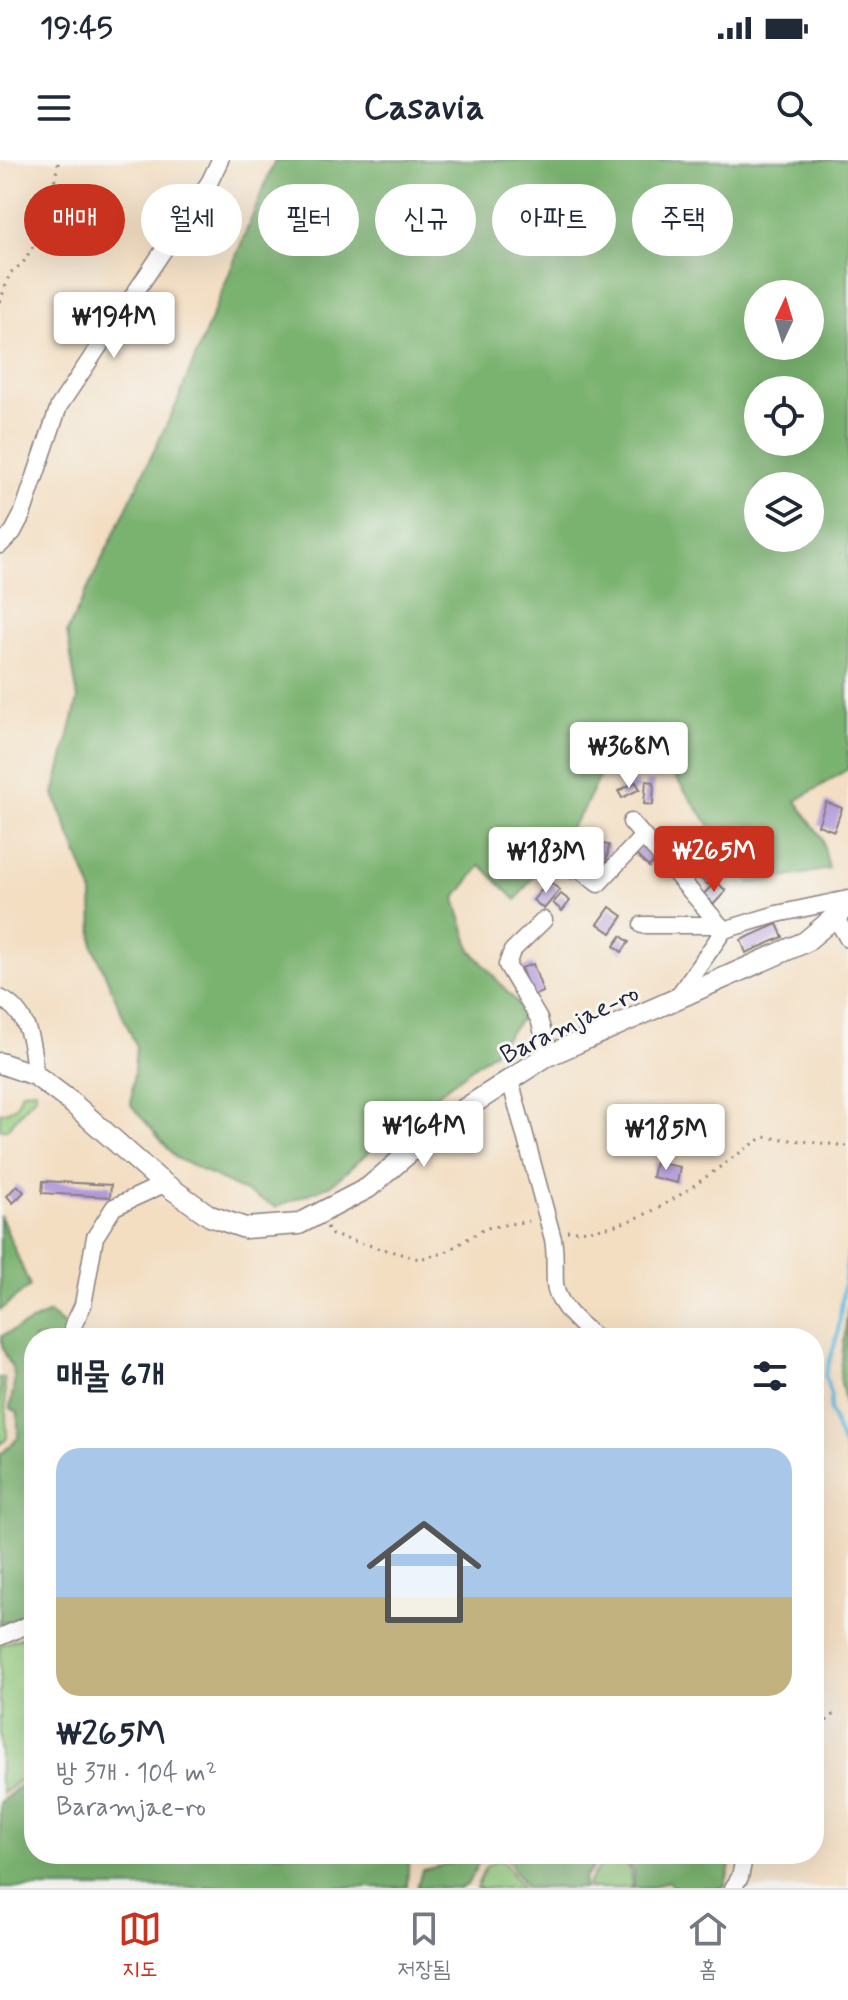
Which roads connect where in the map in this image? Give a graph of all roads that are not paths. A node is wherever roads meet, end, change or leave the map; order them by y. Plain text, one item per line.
1 (220, 160) edge
2 (0, 545) edge
3 (631, 822) dead end
4 (643, 836) junction
5 (584, 873) dead end
6 (848, 899) edge
7 (842, 912) edge
8 (544, 920) dead end
9 (642, 925) dead end
10 (722, 928) junction
11 (848, 939) edge
12 (0, 998) edge
13 (676, 999) junction
14 (549, 1055) junction
15 (0, 1063) edge
16 (35, 1075) junction
17 (510, 1080) junction
18 (164, 1184) junction
19 (73, 1328) edge
20 (584, 1328) edge
21 (24, 1627) edge
22 (0, 1637) edge
23 (743, 1864) edge
24 (733, 1888) edge

1 - 2 street
3 - 4 street
4 - 5 street
4 - 10 street
6 - 10 street
7 - 11 street
7 - 13 street, Baramjae-ro
8 - 14 street
9 - 10 street
10 - 13 street
12 - 16 street
13 - 14 street, Baramjae-ro
14 - 17 street, Baramjae-ro
15 - 16 street, Baramjae-ro
16 - 18 street, Baramjae-ro
17 - 18 street, Baramjae-ro
17 - 20 street
18 - 19 street
21 - 22 street
23 - 24 street

